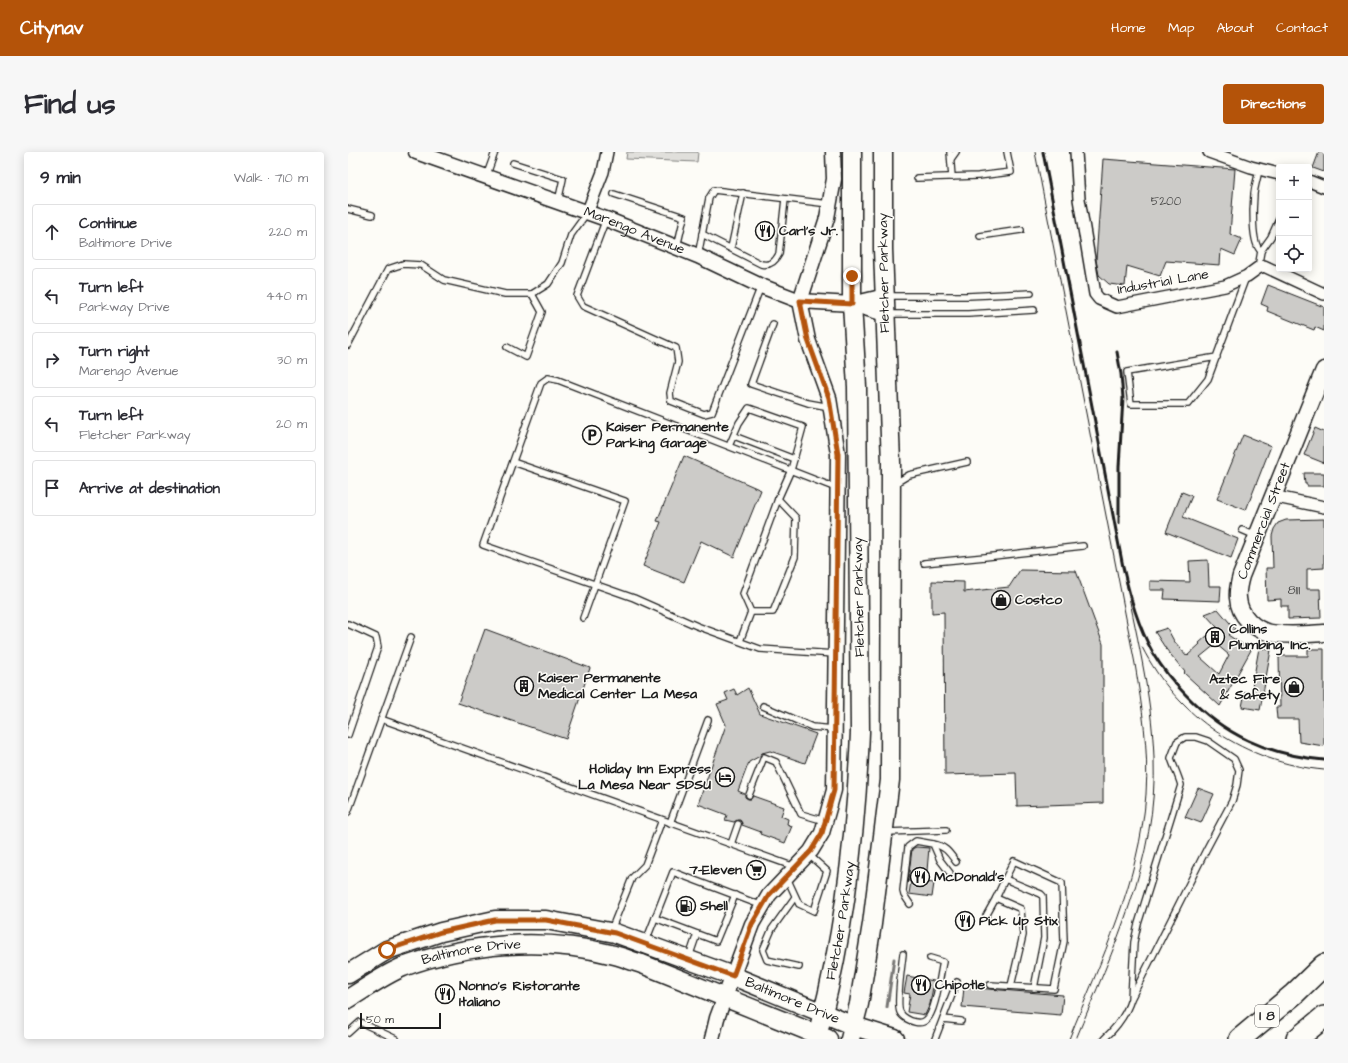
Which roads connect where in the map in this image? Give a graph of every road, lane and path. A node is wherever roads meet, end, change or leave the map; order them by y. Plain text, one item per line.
1 (416, 152) edge
2 (495, 152) edge
3 (607, 152) edge
4 (833, 152) edge
5 (852, 152) edge
6 (883, 152) edge
7 (950, 152) edge
8 (1007, 152) edge
9 (1076, 152) edge
10 (1209, 152) edge
11 (951, 159) junction
12 (513, 163) dead end
13 (1259, 169) junction
14 (1276, 173) edge
15 (486, 177) junction
16 (952, 177) junction
17 (917, 178) dead end
18 (1312, 182) edge
19 (1324, 187) edge
20 (743, 193) junction
21 (614, 194) dead end
22 (785, 199) junction
23 (558, 202) junction
24 (829, 204) junction
25 (348, 209) edge
26 (587, 213) junction
27 (372, 215) dead end
28 (606, 219) junction
29 (1276, 226) edge
30 (1021, 230) dead end
31 (702, 234) junction
32 (980, 236) dead end
33 (677, 248) junction
34 (731, 248) junction
35 (1261, 251) junction
36 (698, 256) junction
37 (1258, 268) junction
38 (1247, 276) junction
39 (761, 286) junction
40 (532, 294) junction
41 (1031, 294) dead end
42 (1324, 294) edge
43 (885, 296) junction
44 (800, 301) junction
45 (852, 304) junction
46 (1034, 310) dead end
47 (885, 314) junction
48 (773, 324) dead end
49 (348, 345) edge
50 (506, 347) dead end
51 (1217, 357) junction
52 (1322, 379) edge
53 (831, 407) junction
54 (734, 436) junction
55 (729, 446) junction
56 (794, 459) junction
57 (513, 462) junction
58 (967, 462) dead end
59 (791, 470) junction
60 (891, 486) junction
61 (838, 488) junction
62 (1272, 496) junction
63 (778, 499) junction
64 (1324, 507) edge
65 (1242, 530) dead end
66 (1256, 537) junction
67 (1083, 546) dead end
68 (924, 563) dead end
69 (595, 584) junction
70 (750, 612) junction
71 (583, 618) dead end
72 (348, 624) edge
73 (1324, 633) edge
74 (411, 637) dead end
75 (740, 642) junction
76 (835, 654) junction
77 (763, 706) dead end
78 (381, 719) junction
79 (708, 720) dead end
80 (834, 730) junction
81 (348, 735) edge
82 (749, 795) dead end
83 (348, 812) edge
84 (662, 820) junction
85 (825, 821) junction
86 (670, 823) junction
87 (738, 824) dead end
88 (946, 830) dead end
89 (884, 832) junction
90 (731, 844) junction
91 (933, 844) junction
92 (808, 854) junction
93 (956, 862) dead end
94 (791, 872) junction
95 (950, 873) dead end
96 (1005, 879) junction
97 (735, 895) junction
98 (795, 897) junction
99 (996, 898) junction
100 (910, 904) dead end
101 (763, 906) junction
102 (986, 916) dead end
103 (655, 918) junction
104 (610, 932) junction
105 (696, 934) junction
106 (645, 943) junction
107 (903, 954) dead end
108 (930, 958) dead end
109 (1324, 958) edge
110 (688, 959) junction
111 (1324, 965) edge
112 (799, 967) dead end
113 (348, 974) edge
114 (733, 976) junction
115 (957, 982) dead end
116 (990, 985) dead end
117 (1011, 986) junction
118 (1034, 988) junction
119 (1294, 994) junction
120 (725, 998) junction
121 (348, 999) edge
122 (1131, 999) junction
123 (823, 1014) junction
124 (1324, 1016) edge
125 (942, 1019) junction
126 (961, 1021) dead end
127 (852, 1032) edge
128 (348, 1033) edge
129 (820, 1038) edge
130 (396, 1039) edge
131 (712, 1039) edge
132 (895, 1039) edge
133 (935, 1039) edge
134 (1104, 1039) edge
135 (1240, 1039) edge
136 (1297, 1039) edge

1 - 15 street, Marengo Avenue
2 - 15 lane
3 - 26 street
4 - 24 street
5 - 45 main road, Fletcher Parkway
6 - 43 main road, Fletcher Parkway
7 - 11 lane
7 - 11 lane
8 - 16 lane
9 - 38 street, Industrial Lane
10 - 13 street
11 - 16 lane
12 - 23 lane
13 - 14 street
13 - 35 lane
15 - 23 street, Marengo Avenue
16 - 17 lane
18 - 19 street
20 - 22 lane
20 - 31 lane
20 - 34 lane
21 - 33 lane
22 - 24 lane
22 - 34 lane
23 - 26 street, Marengo Avenue
24 - 44 street
25 - 27 lane
26 - 28 street, Marengo Avenue
26 - 40 lane
28 - 33 street, Marengo Avenue
28 - 39 lane
29 - 35 lane
30 - 32 lane
31 - 34 lane
31 - 36 lane
33 - 36 street, Marengo Avenue
35 - 37 lane
36 - 39 street, Marengo Avenue
37 - 38 street, Industrial Lane
37 - 42 street
38 - 51 lane
39 - 44 street, Marengo Avenue
40 - 49 lane
40 - 50 lane
41 - 43 lane
43 - 45 street, Marengo Avenue
43 - 47 main road, Fletcher Parkway
44 - 45 street, Marengo Avenue
44 - 53 street
45 - 47 street, Marengo Avenue
45 - 123 main road, Fletcher Parkway
46 - 47 lane
47 - 60 main road, Fletcher Parkway
48 - 53 lane
51 - 51 lane
52 - 62 main road, Commercial Street
53 - 61 street
54 - 55 lane
54 - 56 lane
54 - 56 lane
55 - 57 lane
55 - 59 lane
56 - 59 lane
57 - 69 lane
57 - 69 lane
58 - 60 lane
59 - 61 lane
59 - 63 lane
60 - 89 main road, Fletcher Parkway
61 - 76 street
62 - 64 street
62 - 66 main road, Commercial Street
63 - 70 lane
63 - 70 lane
65 - 66 lane
66 - 73 main road, Commercial Street
67 - 68 lane
69 - 71 lane
69 - 75 lane
70 - 75 lane
72 - 81 lane
74 - 78 lane
75 - 76 lane
76 - 80 street
77 - 80 lane
78 - 83 lane
78 - 84 lane
79 - 86 lane
80 - 85 street
82 - 85 lane
84 - 86 lane
84 - 104 lane
85 - 92 street
86 - 90 lane
87 - 90 lane
88 - 89 lane
89 - 127 main road, Fletcher Parkway
90 - 94 lane
91 - 93 lane
91 - 95 lane
91 - 100 lane
92 - 94 street
92 - 98 lane
94 - 98 lane
94 - 101 street
96 - 99 lane
96 - 118 lane
96 - 118 lane
97 - 101 lane
97 - 103 lane
97 - 105 lane
98 - 112 lane
99 - 102 lane
99 - 117 lane
101 - 114 street
103 - 105 lane
103 - 106 lane
104 - 106 main road, Baltimore Drive
104 - 113 main road, Baltimore Drive
105 - 110 lane
106 - 110 main road, Baltimore Drive
107 - 108 lane
109 - 119 highway
110 - 114 main road, Baltimore Drive
111 - 119 highway, I 8
114 - 120 street
114 - 123 main road, Baltimore Drive
115 - 125 lane
116 - 117 lane
117 - 118 lane
119 - 135 highway, I 8
120 - 121 main road, Baltimore Drive
120 - 129 main road, Baltimore Drive
120 - 131 street
122 - 122 lane
122 - 134 lane
123 - 127 main road, Baltimore Drive
123 - 129 main road, Fletcher Parkway
124 - 136 highway
125 - 126 lane
125 - 133 lane
127 - 132 main road, Baltimore Drive
128 - 130 lane

